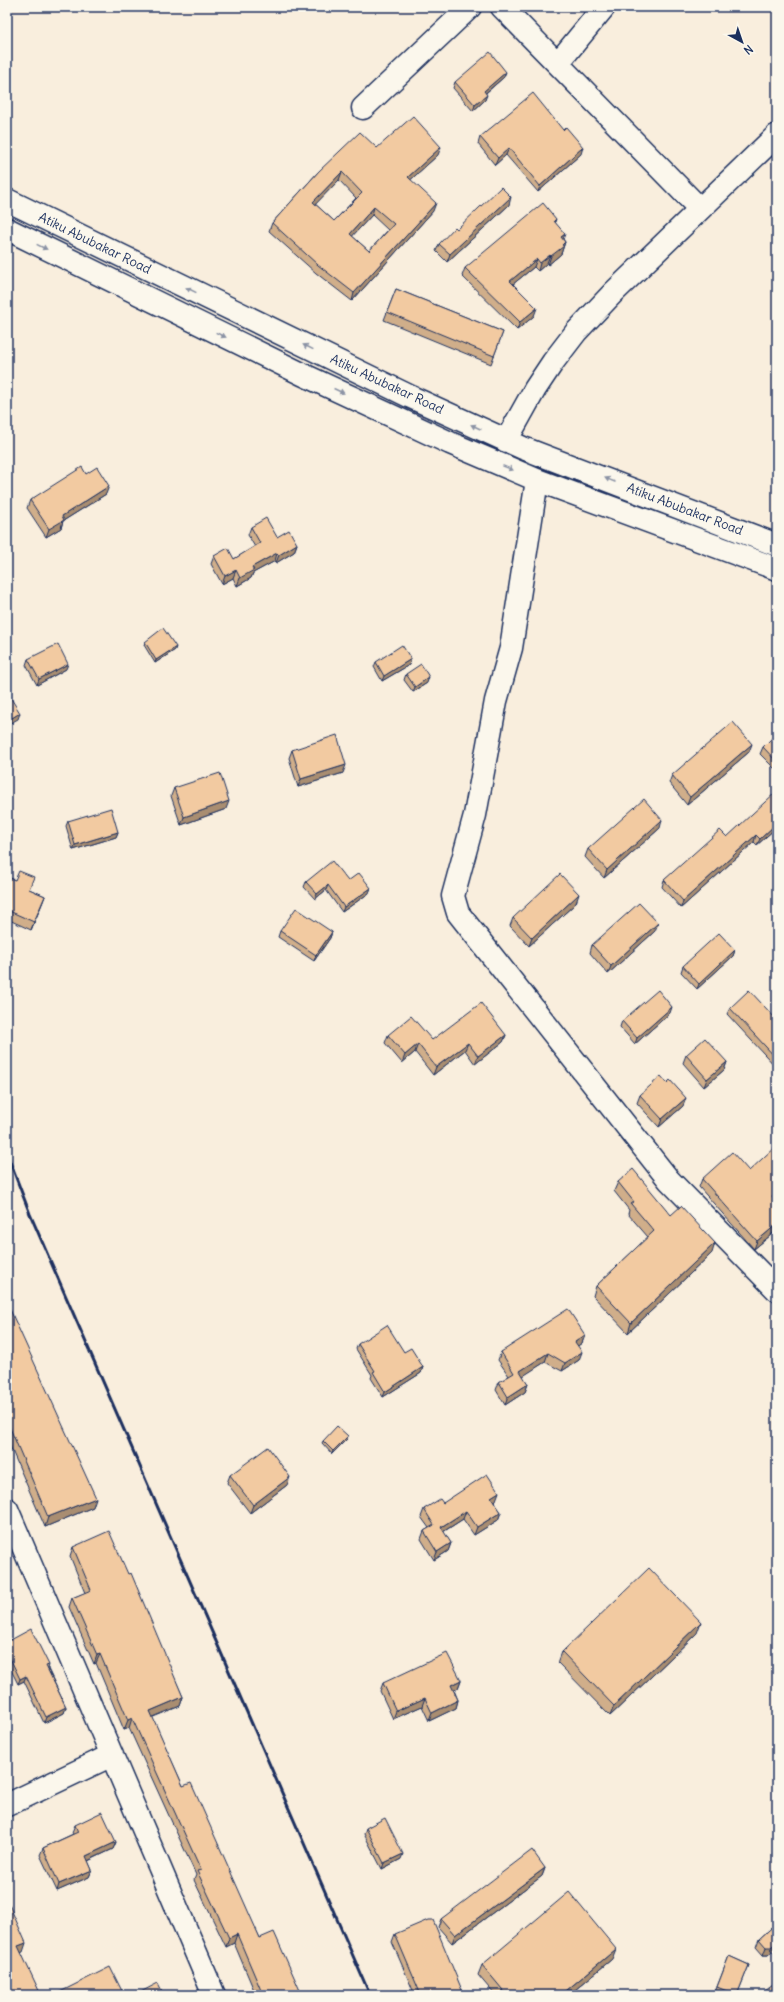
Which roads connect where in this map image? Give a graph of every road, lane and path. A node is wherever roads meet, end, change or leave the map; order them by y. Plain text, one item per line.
1 (470, 7) edge
2 (502, 7) edge
3 (604, 7) edge
4 (558, 63) junction
5 (363, 108) dead end
6 (777, 134) edge
7 (7, 200) edge
8 (700, 209) junction
9 (7, 230) edge
10 (506, 440) junction
11 (537, 480) junction
12 (777, 544) edge
13 (777, 570) edge
14 (777, 1290) edge
15 (7, 1508) edge
16 (112, 1755) junction
17 (7, 1806) edge
18 (214, 1995) edge

1 - 5 street
2 - 4 street
3 - 4 street
4 - 8 street
6 - 8 street
10 -> 7 street, Atiku Abubakar Road
8 - 10 street
9 -> 11 street
12 -> 10 street, Atiku Abubakar Road
11 - 13 street
11 - 14 street
15 - 16 street
16 - 17 street
16 - 18 street

